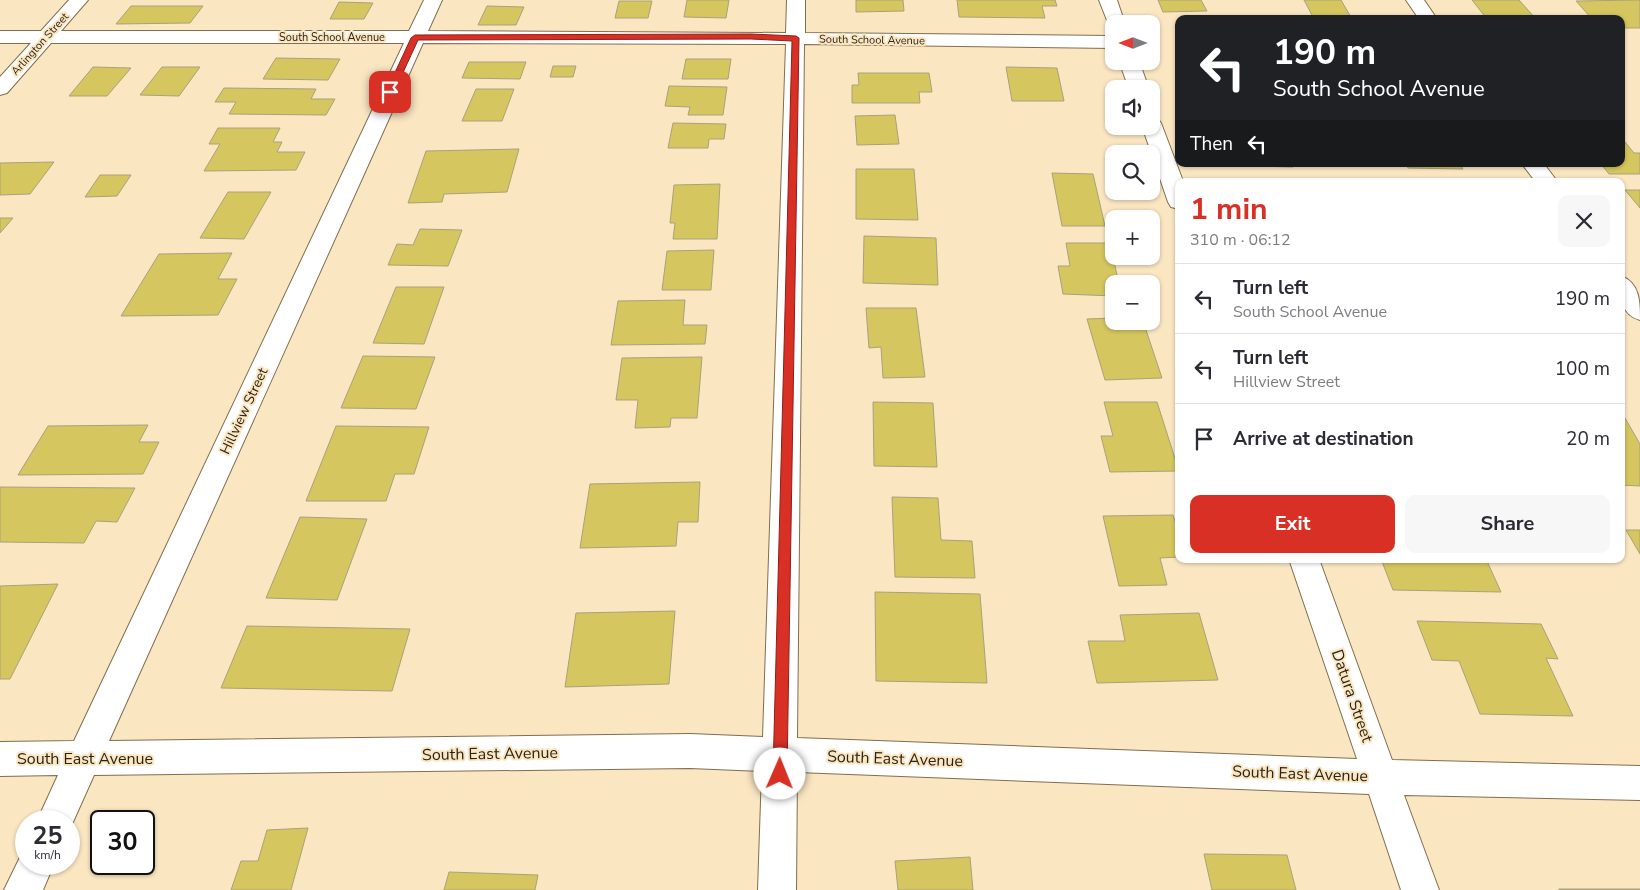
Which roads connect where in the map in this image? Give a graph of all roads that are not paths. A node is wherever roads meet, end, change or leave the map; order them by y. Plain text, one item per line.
1 (80, 0) edge
2 (433, 0) edge
3 (796, 0) edge
4 (1108, 0) edge
5 (1415, 0) edge
6 (1113, 15) edge
7 (1425, 15) edge
8 (0, 37) edge
9 (46, 37) junction
10 (415, 38) junction
11 (796, 38) junction
12 (1105, 42) edge
13 (0, 89) edge
14 (1155, 135) edge
15 (1535, 167) edge
16 (1544, 178) edge
17 (1175, 191) edge
18 (1625, 290) edge
19 (1640, 311) edge
20 (1305, 563) edge
21 (781, 755) junction
22 (0, 760) edge
23 (84, 760) junction
24 (1381, 777) junction
25 (1640, 782) edge
26 (60, 810) edge
27 (31, 875) edge
28 (24, 890) edge
29 (777, 890) edge
30 (1420, 890) edge

1 - 9 street, Arlington Street
2 - 10 street, Hillview Street
3 - 11 street
4 - 6 street
5 - 7 street
8 - 9 street, South School Avenue
9 - 10 street, South School Avenue
9 - 13 street, Arlington Street
10 - 11 street, South School Avenue
10 - 23 street, Hillview Street
11 - 12 street, South School Avenue
11 - 21 street
14 - 17 street
15 - 16 street
18 - 19 street
20 - 24 street, Datura Street
21 - 23 street, South East Avenue
21 - 24 street, South East Avenue
21 - 29 street
22 - 23 street, South East Avenue
23 - 26 street, Hillview Street
24 - 25 street, South East Avenue
24 - 30 street, Datura Street
27 - 28 street

